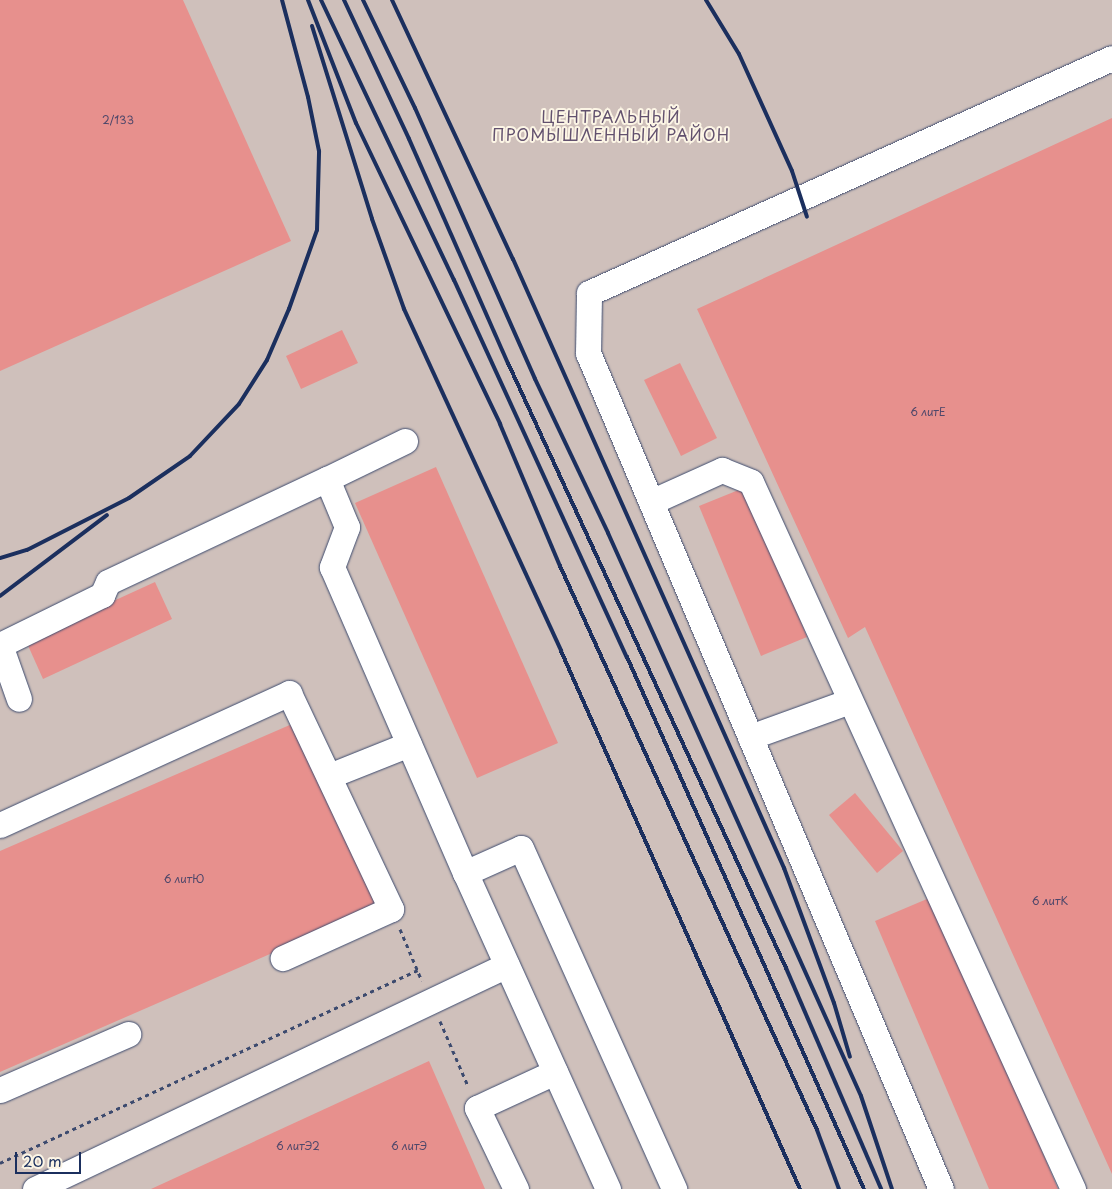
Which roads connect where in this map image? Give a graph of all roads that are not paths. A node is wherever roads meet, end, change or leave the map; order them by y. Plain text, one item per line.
1 (1112, 58) edge
2 (404, 441) dead end
3 (327, 479) junction
4 (651, 502) junction
5 (0, 645) edge
6 (19, 699) dead end
7 (850, 701) junction
8 (750, 737) junction
9 (409, 744) junction
10 (329, 776) junction
11 (0, 825) edge
12 (466, 873) junction
13 (283, 958) dead end
14 (507, 965) junction
15 (128, 1034) dead end
16 (555, 1072) junction
17 (0, 1090) edge
18 (35, 1189) edge
19 (516, 1189) edge
20 (608, 1189) edge
21 (674, 1189) edge
22 (941, 1189) edge
23 (1073, 1189) edge

1 - 4 lane
2 - 3 lane
3 - 5 lane
3 - 9 lane
4 - 7 lane
4 - 8 lane
5 - 6 lane
7 - 8 lane
7 - 23 lane
8 - 22 lane
9 - 10 lane
9 - 12 lane
10 - 11 lane
10 - 13 lane
12 - 14 lane
12 - 21 lane
14 - 16 lane
14 - 18 lane
15 - 17 lane
16 - 19 lane
16 - 20 lane

